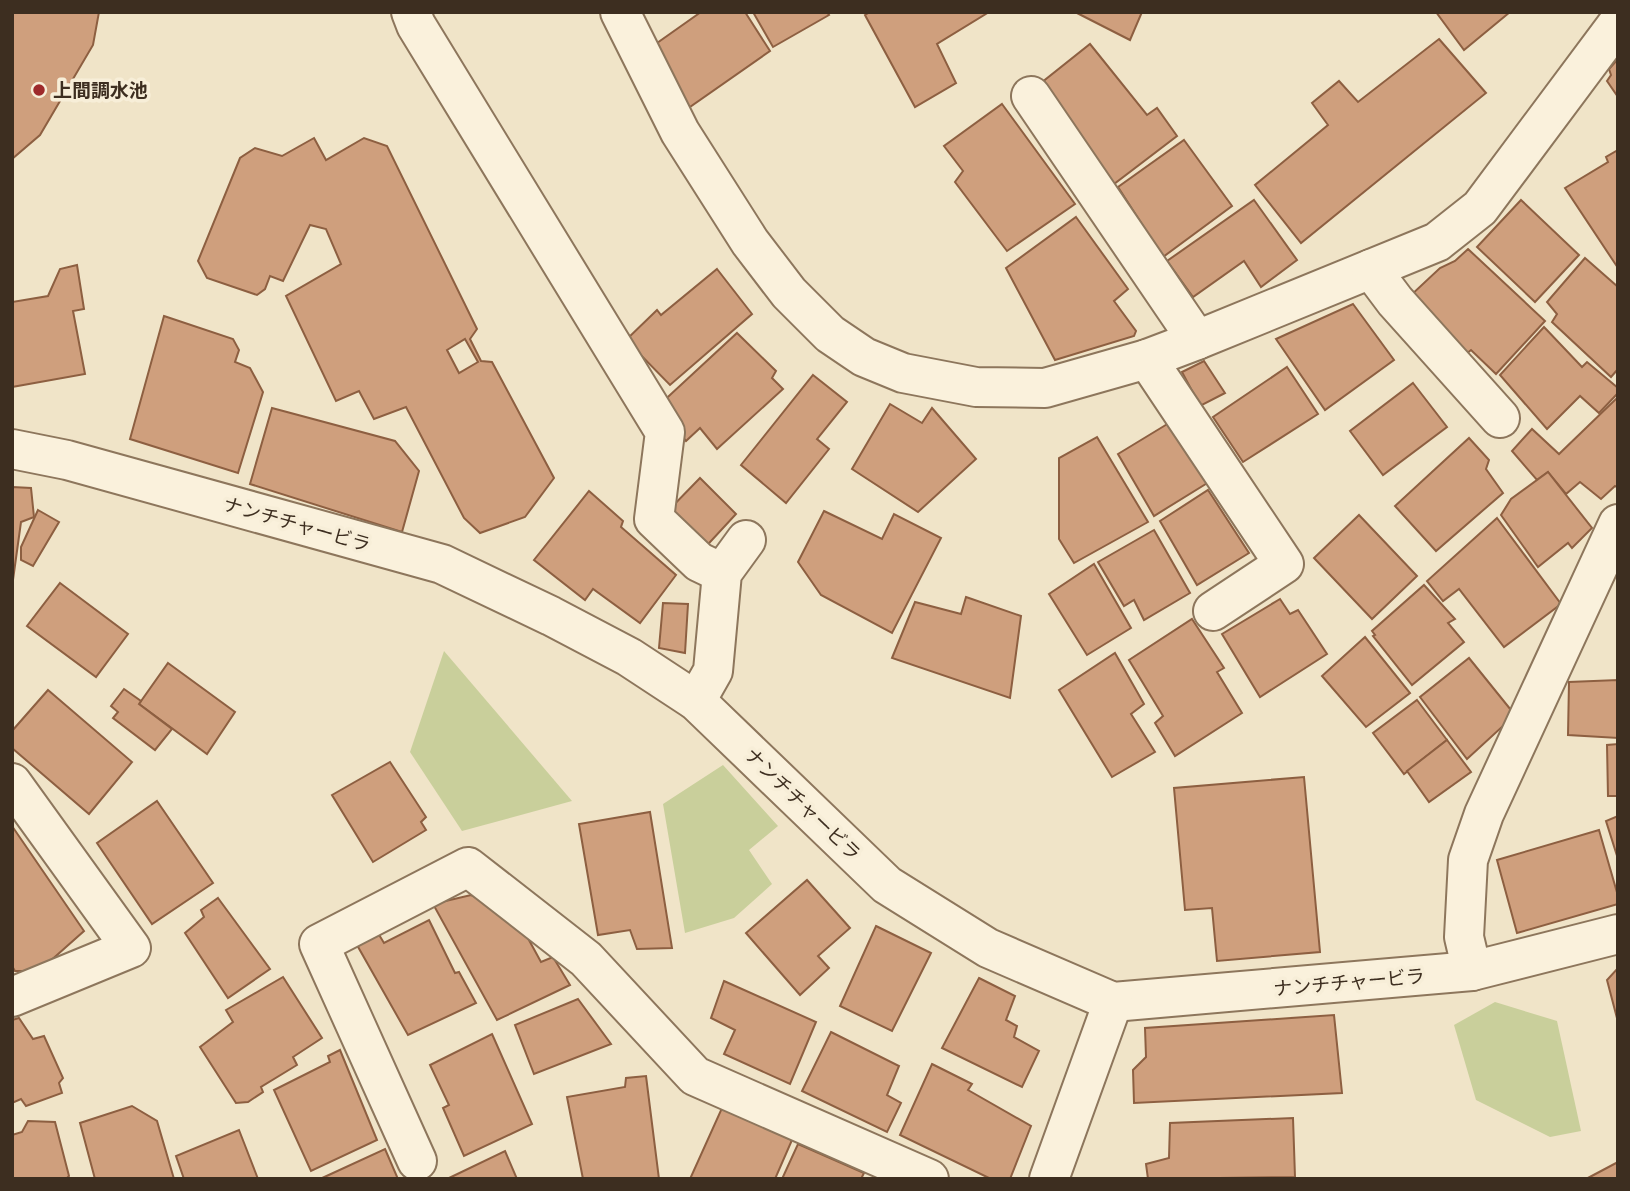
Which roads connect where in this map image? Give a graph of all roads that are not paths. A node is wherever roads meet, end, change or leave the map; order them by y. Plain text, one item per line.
1 (411, 12) edge
2 (620, 12) edge
3 (1618, 23) edge
4 (1031, 96) dead end
5 (1371, 269) junction
6 (1197, 340) junction
7 (1147, 359) junction
8 (1500, 418) dead end
9 (12, 449) edge
10 (1618, 524) edge
11 (746, 540) dead end
12 (722, 573) junction
13 (1213, 611) dead end
14 (696, 701) junction
15 (12, 783) edge
16 (1618, 934) edge
17 (1472, 971) junction
18 (12, 997) edge
19 (1113, 1002) junction
20 (416, 1161) dead end
21 (929, 1179) edge
22 (1049, 1179) edge

1 - 12 street
2 - 7 street
3 - 5 street
4 - 6 street
5 - 6 street
5 - 8 street
6 - 7 street
7 - 13 street
9 - 14 street, ナンチチャービラ
10 - 17 street
11 - 12 street
12 - 14 street
14 - 19 street, ナンチチャービラ
15 - 18 street
16 - 17 street, ナンチチャービラ
17 - 19 street, ナンチチャービラ
19 - 22 street
20 - 21 street

